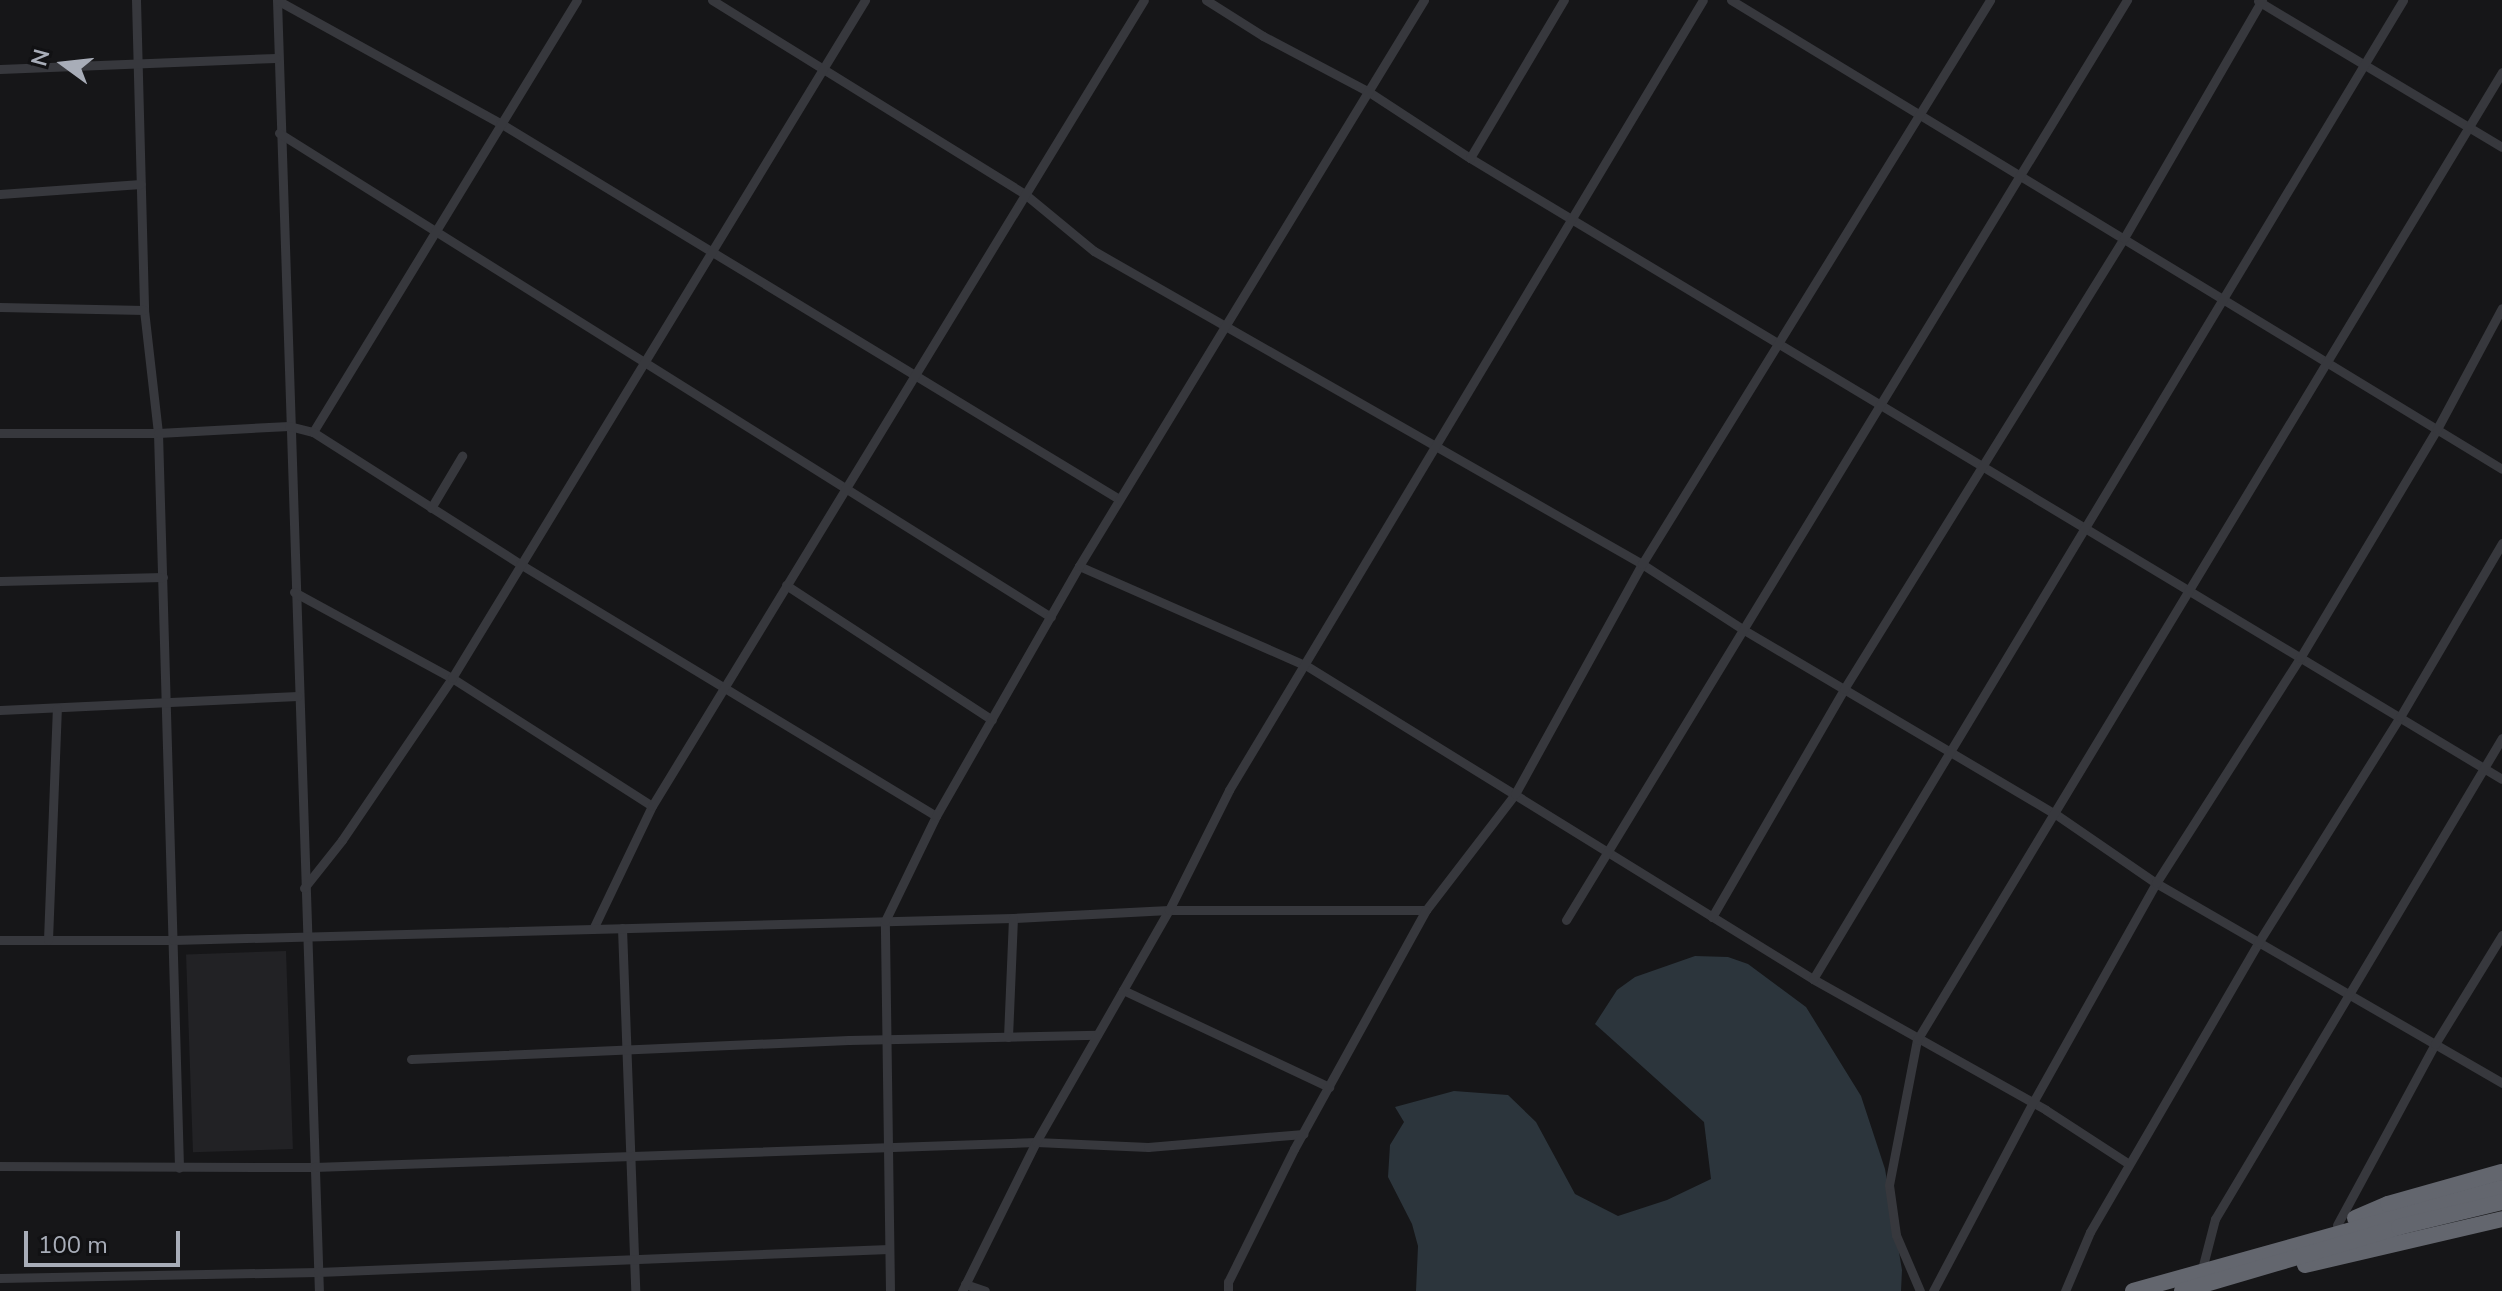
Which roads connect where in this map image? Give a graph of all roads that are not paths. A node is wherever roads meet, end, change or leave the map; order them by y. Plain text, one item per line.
1 (136, 0) edge
2 (277, 0) edge
3 (577, 0) edge
4 (712, 0) edge
5 (865, 0) edge
6 (1144, 0) edge
7 (1206, 0) edge
8 (1424, 0) edge
9 (1564, 0) edge
10 (1703, 0) edge
11 (1731, 0) edge
12 (1990, 0) edge
13 (2127, 0) edge
14 (2403, 0) edge
15 (2260, 1) edge
16 (723, 3) edge
17 (276, 58) junction
18 (139, 64) junction
19 (2363, 66) junction
20 (0, 69) edge
21 (824, 69) junction
22 (2502, 72) edge
23 (1369, 92) junction
24 (1922, 113) junction
25 (500, 123) junction
26 (2469, 126) junction
27 (279, 133) junction
28 (2502, 147) edge
29 (1470, 158) junction
30 (2023, 174) junction
31 (141, 184) junction
32 (0, 194) edge
33 (1026, 195) junction
34 (1572, 217) junction
35 (436, 231) junction
36 (2124, 238) junction
37 (712, 253) junction
38 (2223, 297) junction
39 (0, 307) edge
40 (2502, 308) edge
41 (144, 310) junction
42 (1225, 326) junction
43 (1777, 342) junction
44 (2328, 362) junction
45 (646, 363) junction
46 (914, 377) junction
47 (1882, 403) junction
48 (289, 426) junction
49 (2437, 429) junction
50 (313, 432) junction
51 (0, 433) edge
52 (158, 433) junction
53 (1436, 447) junction
54 (462, 456) dead end
55 (1983, 464) junction
56 (2502, 469) edge
57 (846, 488) junction
58 (1119, 499) junction
59 (431, 508) junction
60 (2083, 528) junction
61 (2502, 543) edge
62 (520, 564) junction
63 (1642, 564) junction
64 (1079, 566) junction
65 (163, 577) junction
66 (0, 581) edge
67 (786, 585) junction
68 (2188, 591) junction
69 (294, 592) junction
70 (1051, 617) junction
71 (1744, 630) junction
72 (2300, 658) junction
73 (1307, 666) junction
74 (452, 678) junction
75 (723, 687) junction
76 (1844, 689) junction
77 (298, 696) junction
78 (167, 705) junction
79 (57, 708) junction
80 (0, 710) edge
81 (2400, 717) junction
82 (992, 720) junction
83 (2502, 738) edge
84 (1949, 750) junction
85 (2484, 768) junction
86 (2502, 779) edge
87 (1515, 794) junction
88 (652, 806) junction
89 (2054, 813) junction
90 (936, 816) junction
91 (1609, 852) junction
92 (2156, 883) junction
93 (304, 888) junction
94 (1169, 910) junction
95 (1426, 910) junction
96 (1712, 917) junction
97 (1013, 918) junction
98 (1566, 920) dead end
99 (885, 921) junction
100 (622, 928) junction
101 (593, 929) junction
102 (2502, 935) edge
103 (306, 936) junction
104 (0, 940) edge
105 (48, 940) junction
106 (173, 940) junction
107 (2258, 943) junction
108 (1813, 979) junction
109 (1123, 990) junction
110 (2349, 991) junction
111 (1097, 1035) junction
112 (1008, 1037) junction
113 (886, 1039) junction
114 (1917, 1040) junction
115 (2435, 1044) junction
116 (628, 1049) junction
117 (411, 1059) dead end
118 (2502, 1083) edge
119 (1329, 1087) junction
120 (2032, 1104) junction
121 (1303, 1134) junction
122 (1036, 1142) junction
123 (887, 1147) junction
124 (631, 1155) junction
125 (2129, 1164) junction
126 (0, 1166) edge
127 (314, 1167) junction
128 (179, 1168) junction
129 (2502, 1172) edge
130 (2502, 1188) edge
131 (2502, 1202) edge
132 (2502, 1219) edge
133 (2398, 1221) junction
134 (2331, 1230) junction
135 (889, 1249) junction
136 (634, 1258) junction
137 (2273, 1267) junction
138 (318, 1272) junction
139 (2201, 1273) junction
140 (0, 1278) edge
141 (963, 1288) edge
142 (319, 1291) edge
143 (635, 1291) edge
144 (890, 1291) edge
145 (985, 1291) edge
146 (1228, 1291) edge
147 (1920, 1291) edge
148 (1933, 1291) edge
149 (2065, 1291) edge
150 (2133, 1291) edge
151 (2182, 1291) edge

1 - 18 street
2 - 17 street
2 - 25 street
3 - 25 street
4 - 16 street
5 - 21 street
6 - 33 street
7 - 23 street
8 - 23 street
9 - 29 street
10 - 34 street
11 - 24 street
12 - 24 street
13 - 30 street
14 - 19 street
15 - 19 street
15 - 36 street
16 - 21 street
17 - 18 street
17 - 27 street
18 - 20 street
18 - 31 street
19 - 26 street
19 - 38 street
21 - 33 street
21 - 37 street
22 - 26 street
23 - 29 street
23 - 42 street
24 - 30 street
24 - 43 street
25 - 35 street
25 - 37 street
26 - 28 street
26 - 44 street
27 - 35 street
27 - 48 street
29 - 34 street
30 - 36 street
30 - 47 street
31 - 32 street
31 - 41 street
33 - 42 street
33 - 46 street
34 - 43 street
34 - 53 street
35 - 45 street
35 - 50 street
36 - 38 street
36 - 55 street
37 - 45 street
37 - 46 street
38 - 44 street
38 - 60 street
39 - 41 street
40 - 49 street
41 - 52 street
42 - 53 street
42 - 58 street
43 - 47 street
43 - 63 street
44 - 49 street
44 - 68 street
45 - 57 street
45 - 62 street
46 - 57 street
46 - 58 street
47 - 55 street
47 - 71 street
48 - 50 street
48 - 52 street
48 - 69 street
49 - 56 street
49 - 72 street
50 - 59 street
51 - 52 street
52 - 65 street
53 - 63 street
53 - 73 street
54 - 59 street
55 - 60 street
55 - 76 street
57 - 67 street
57 - 70 street
58 - 64 street
59 - 62 street
60 - 68 street
60 - 84 street
61 - 81 street
62 - 74 street
62 - 75 street
63 - 71 street
63 - 87 street
64 - 70 street
64 - 73 street
65 - 66 street
65 - 78 street
67 - 75 street
67 - 82 street
68 - 72 street
68 - 89 street
69 - 74 street
69 - 77 street
70 - 82 street
71 - 76 street
71 - 91 street
72 - 81 street
72 - 92 street
73 - 87 street
73 - 94 street
74 - 88 street
74 - 93 street
75 - 88 street
75 - 90 street
76 - 84 street
76 - 96 street
77 - 78 street
77 - 93 street
78 - 79 street
78 - 106 street
79 - 80 street
79 - 105 street
81 - 85 street
81 - 107 street
82 - 90 street
83 - 85 street
84 - 89 street
84 - 108 street
85 - 86 street
85 - 110 street
87 - 91 street
87 - 95 street
88 - 101 street
89 - 92 street
89 - 114 street
90 - 99 street
91 - 96 street
91 - 98 street
92 - 107 street
92 - 120 street
93 - 103 street
94 - 95 street
94 - 97 street
94 - 109 street
95 - 119 street
96 - 108 street
97 - 99 street
97 - 112 street
99 - 100 street
99 - 113 street
100 - 101 street
100 - 116 street
101 - 103 street
102 - 115 street
103 - 106 street
103 - 127 street
104 - 105 street
105 - 106 street
106 - 128 street
107 - 110 street
107 - 125 street
108 - 114 street
109 - 111 street
109 - 119 street
110 - 115 street
110 - 139 street
111 - 112 street
111 - 122 street
112 - 113 street
113 - 116 street
113 - 123 street
114 - 120 street
114 - 147 street
115 - 118 street
115 - 134 street
116 - 117 street
116 - 124 street
119 - 121 street
120 - 125 street
120 - 148 street
121 - 122 street
121 - 146 street
122 - 123 street
122 - 141 street
123 - 124 street
123 - 135 street
124 - 127 street
124 - 136 street
125 - 149 street
126 - 128 street
127 - 128 street
127 - 138 street
129 - 134 highway
130 - 133 highway
131 - 133 highway
132 - 137 highway
133 - 134 highway
133 - 137 highway
134 - 139 highway
135 - 136 street
135 - 144 street
136 - 138 street
136 - 143 street
137 - 151 highway
138 - 140 street
138 - 142 street
139 - 150 highway
141 - 145 street

